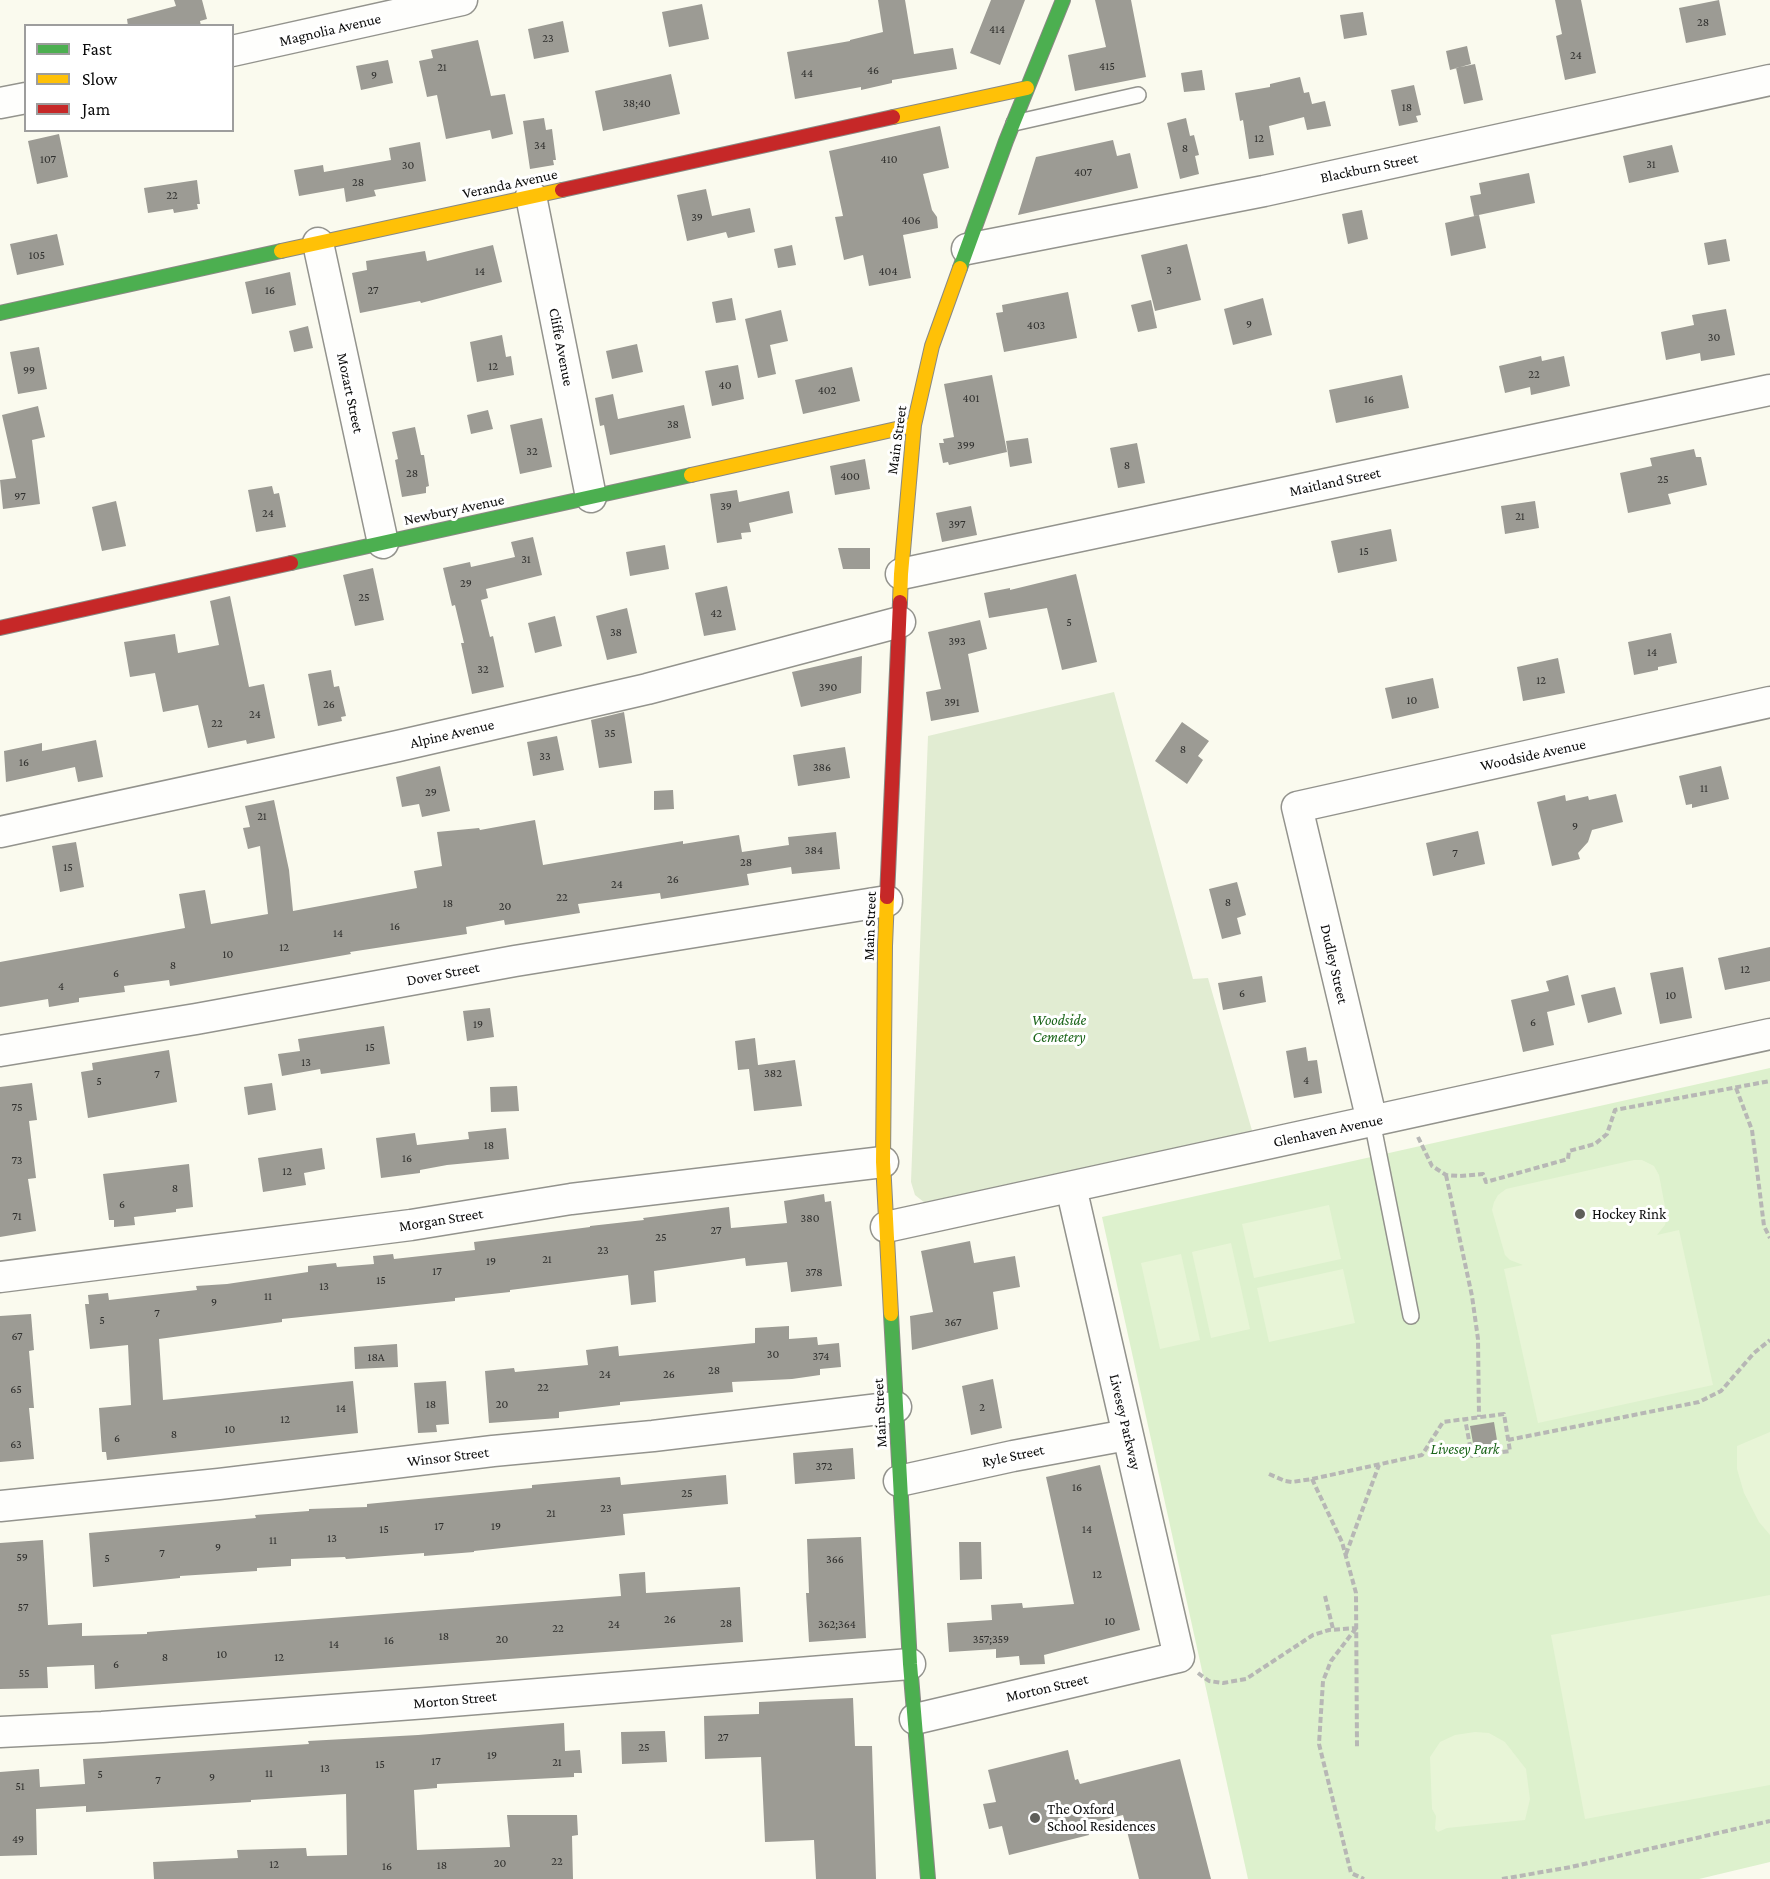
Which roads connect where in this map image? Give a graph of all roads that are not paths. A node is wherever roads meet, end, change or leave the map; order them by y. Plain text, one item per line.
1 (462, 0) edge
2 (1063, 0) edge
3 (234, 51) edge
4 (1770, 80) edge
5 (1027, 88) junction
6 (1138, 95) dead end
7 (24, 98) edge
8 (0, 103) edge
9 (1014, 123) junction
10 (531, 196) junction
11 (318, 243) junction
12 (967, 249) junction
13 (0, 313) edge
14 (1770, 390) edge
15 (914, 425) junction
16 (591, 497) junction
17 (383, 543) junction
18 (901, 574) junction
19 (900, 622) junction
20 (0, 628) edge
21 (1770, 702) edge
22 (1297, 807) joint
23 (0, 832) edge
24 (887, 901) junction
25 (1770, 1034) edge
26 (0, 1052) edge
27 (1372, 1121) junction
28 (883, 1162) junction
29 (1071, 1187) junction
30 (886, 1227) junction
31 (0, 1277) edge
32 (1411, 1316) dead end
33 (896, 1407) junction
34 (1127, 1434) junction
35 (899, 1482) junction
36 (0, 1506) edge
37 (1179, 1657) joint
38 (910, 1664) junction
39 (915, 1719) junction
40 (0, 1732) edge
41 (928, 1879) edge

1 - 3 street, Magnolia Avenue
2 - 5 street, Main Street
4 - 12 street, Blackburn Street
5 - 9 street, Main Street
5 - 10 street, Veranda Avenue
6 - 9 lane
7 - 8 street
9 - 12 street, Main Street
10 - 11 street, Veranda Avenue
10 - 16 street, Cliffe Avenue
11 - 13 street, Veranda Avenue
11 - 17 street, Mozart Street
12 - 15 street, Main Street
14 - 18 street, Maitland Street
15 - 16 street, Newbury Avenue
15 - 18 street, Main Street
16 - 17 street, Newbury Avenue
17 - 20 street, Newbury Avenue
18 - 19 street, Main Street
19 - 23 street, Alpine Avenue
19 - 24 street, Main Street
21 - 22 street, Woodside Avenue
22 - 27 street, Dudley Street
24 - 26 street, Dover Street
24 - 28 street, Main Street
25 - 27 street, Glenhaven Avenue
27 - 29 street, Glenhaven Avenue
27 - 32 lane
28 - 30 street, Main Street
28 - 31 street, Morgan Street
29 - 30 street, Glenhaven Avenue
29 - 34 street, Livesey Parkway
30 - 33 street, Main Street
33 - 35 street, Main Street
33 - 36 street, Winsor Street
34 - 35 street, Ryle Street
34 - 37 street, Livesey Parkway
35 - 38 street, Main Street
37 - 39 street, Morton Street
38 - 39 street, Main Street
38 - 40 street, Morton Street
39 - 41 street, Main Street

